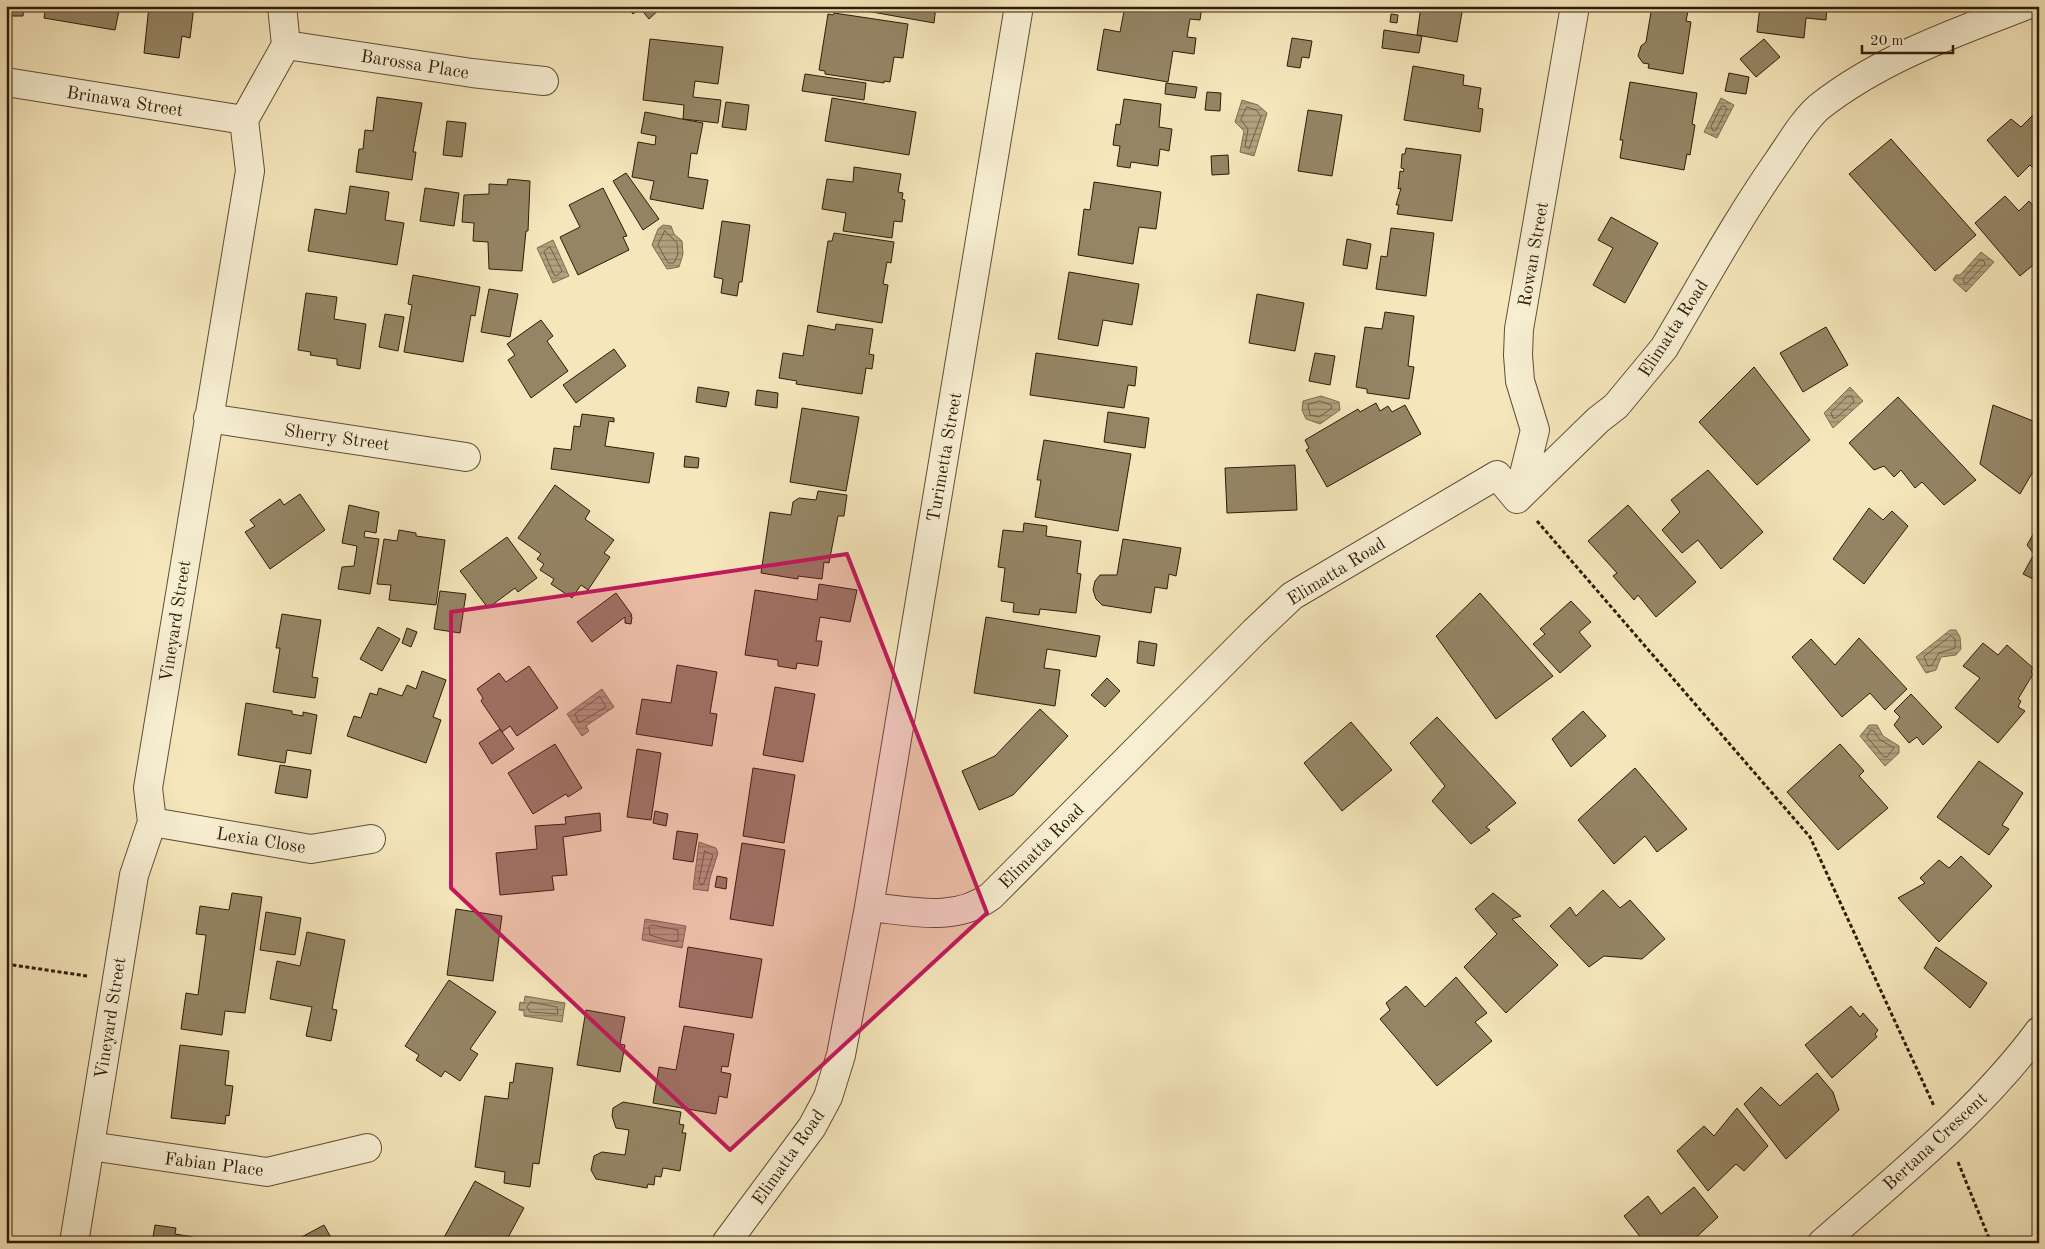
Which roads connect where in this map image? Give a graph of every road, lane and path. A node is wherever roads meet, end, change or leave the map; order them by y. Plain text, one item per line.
1 (282, 6) edge
2 (1019, 6) edge
3 (1575, 6) edge
4 (2025, 6) edge
5 (286, 45) junction
6 (544, 81) dead end
7 (6, 82) edge
8 (244, 120) junction
9 (208, 418) junction
10 (466, 457) dead end
11 (1517, 499) junction
12 (152, 822) junction
13 (371, 839) dead end
14 (869, 907) junction
15 (6, 964) edge
16 (116, 980) junction
17 (2039, 1031) edge
18 (1947, 1133) junction
19 (90, 1146) junction
20 (367, 1148) dead end
21 (74, 1243) edge
22 (726, 1243) edge
23 (1822, 1243) edge
24 (1991, 1243) edge

1 - 5 street
2 - 14 street, Turimetta Street
3 - 11 street, Rowan Street
4 - 11 street, Elimatta Road
5 - 6 street, Barossa Place
5 - 8 street
7 - 8 street, Brinawa Street
8 - 9 street, Vineyard Street
9 - 10 street, Sherry Street
9 - 12 street, Vineyard Street
11 - 14 street, Elimatta Road
11 - 18 path
12 - 13 street, Lexia Close
12 - 16 street, Vineyard Street
14 - 22 street, Elimatta Road
15 - 16 path
16 - 19 street, Vineyard Street
17 - 18 street, Bertana Crescent
18 - 23 street, Bertana Crescent
18 - 24 path
19 - 20 street, Fabian Place
19 - 21 street, Vineyard Street

